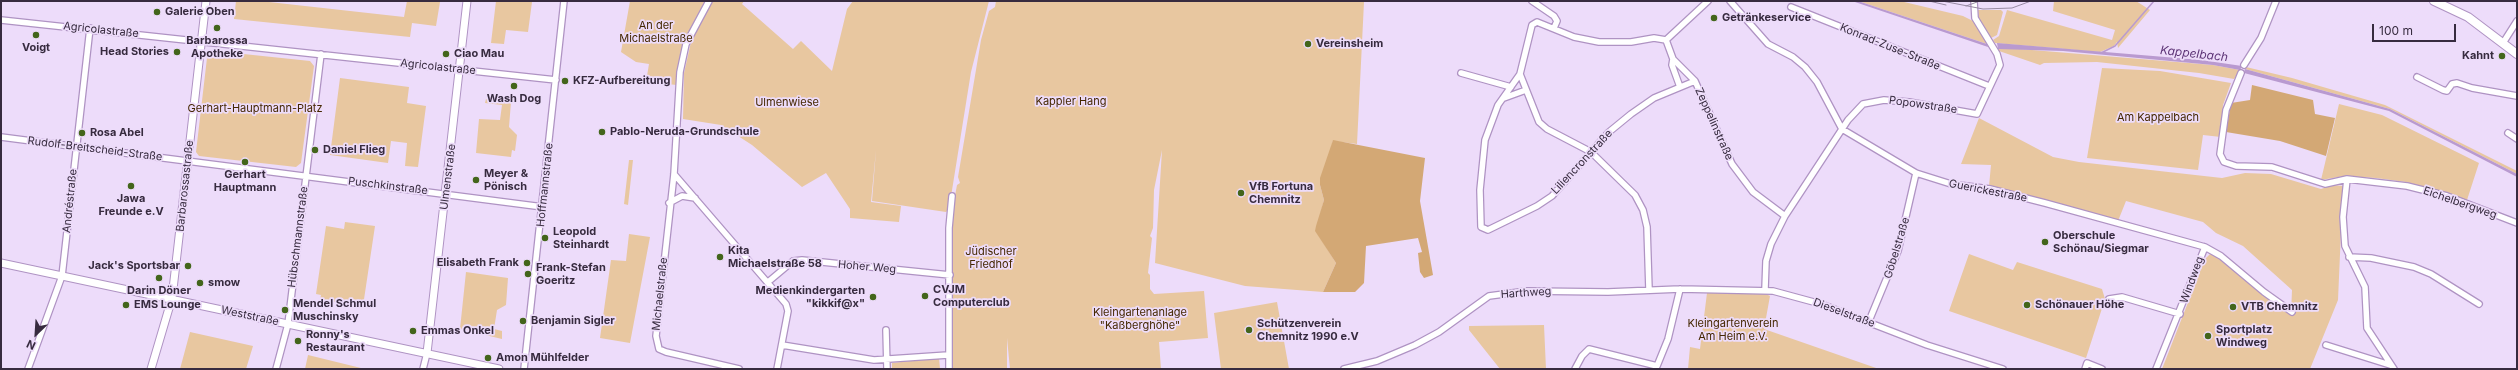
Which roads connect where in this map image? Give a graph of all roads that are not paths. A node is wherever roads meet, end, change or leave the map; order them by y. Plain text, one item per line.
1 (206, 1) edge
2 (467, 1) edge
3 (564, 1) edge
4 (709, 1) edge
5 (1532, 1) edge
6 (1708, 1) edge
7 (1730, 1) edge
8 (1974, 1) edge
9 (2276, 1) edge
10 (2434, 1) edge
11 (1791, 7) dead end
12 (1, 20) edge
13 (2517, 21) edge
14 (90, 28) junction
15 (1554, 28) junction
16 (1666, 40) junction
17 (201, 42) junction
18 (2503, 43) junction
19 (321, 54) junction
20 (2517, 54) edge
21 (1673, 58) junction
22 (2244, 66) dead end
23 (460, 70) junction
24 (1461, 73) dead end
25 (2241, 73) dead end
26 (1520, 74) junction
27 (2417, 77) dead end
28 (556, 80) junction
29 (1695, 80) junction
30 (1989, 86) junction
31 (1511, 87) junction
32 (1680, 87) junction
33 (1526, 90) junction
34 (2517, 96) edge
35 (1504, 98) junction
36 (1842, 129) junction
37 (2508, 133) dead end
38 (1, 137) edge
39 (2517, 139) edge
40 (76, 147) junction
41 (1590, 152) junction
42 (188, 160) junction
43 (1916, 173) junction
44 (674, 174) junction
45 (305, 175) junction
46 (2347, 179) junction
47 (445, 194) junction
48 (952, 196) dead end
49 (696, 198) junction
50 (669, 203) junction
51 (542, 207) junction
52 (1785, 216) junction
53 (2517, 223) edge
54 (2205, 247) junction
55 (2349, 257) junction
56 (1, 263) edge
57 (950, 275) junction
58 (62, 276) junction
59 (768, 282) junction
60 (1680, 289) junction
61 (1765, 289) junction
62 (1649, 290) junction
63 (172, 298) junction
64 (2109, 299) dead end
65 (2479, 304) dead end
66 (2292, 312) dead end
67 (2180, 314) junction
68 (1869, 322) junction
69 (288, 324) junction
70 (886, 330) dead end
71 (782, 345) junction
72 (2326, 345) dead end
73 (427, 353) junction
74 (948, 355) junction
75 (886, 360) junction
76 (2086, 366) edge
77 (2392, 367) edge
78 (1657, 368) edge
79 (28, 369) edge
80 (151, 369) edge
81 (276, 369) edge
82 (424, 369) edge
83 (499, 369) edge
84 (524, 369) edge
85 (739, 369) edge
86 (777, 369) edge
87 (887, 369) edge
88 (949, 369) edge
89 (1344, 369) edge
90 (1575, 369) edge
91 (2003, 369) edge
92 (2102, 369) edge
93 (2156, 369) edge

1 - 17 street, Barbarossastraße
2 - 23 street, Ulmenstraße
3 - 28 street, Hoffmannstraße
4 - 44 street, Michaelstraße
5 - 15 street
6 - 16 street
7 - 36 street
8 - 30 street, Popowstraße
9 - 22 street
10 - 18 main road
11 - 30 street, Konrad-Zuse-Straße
12 - 14 street, Agricolastraße
13 - 18 street
14 - 17 street, Agricolastraße
14 - 40 street, Andréstraße
15 - 16 street
15 - 26 street
16 - 21 street, Zeppelinstraße
17 - 19 street
17 - 42 street, Barbarossastraße
18 - 20 main road
19 - 23 street, Agricolastraße
19 - 45 street
21 - 29 street, Zeppelinstraße
21 - 32 street, Zeppelinstraße
23 - 28 street, Agricolastraße
23 - 47 street, Ulmenstraße
24 - 31 street
25 - 46 street, Eichelbergweg
26 - 31 street
26 - 33 street
27 - 34 street
28 - 51 street, Hoffmannstraße
29 - 32 street, Zeppelinstraße
29 - 52 street, Zeppelinstraße
30 - 36 street, Popowstraße
31 - 35 street
32 - 41 street, Liliencronstraße
33 - 35 street
33 - 41 street
35 - 41 street, Liliencronstraße
36 - 43 street, Guerickestraße
36 - 52 street, Popowstraße
37 - 39 street
38 - 40 street, Rudolf-Breitscheid-Straße
40 - 42 street, Rudolf-Breitscheid-Straße
40 - 58 street, Andréstraße
41 - 62 street
42 - 45 street
42 - 63 street, Barbarossastraße
43 - 54 street, Guerickestraße
43 - 68 street, Göbelstraße
44 - 49 street
44 - 50 street, Michaelstraße
45 - 47 street, Puschkinstraße
45 - 69 street, Hübschmannstraße
46 - 53 street, Eichelbergweg
46 - 55 street
47 - 51 street, Puschkinstraße
47 - 73 street, Ulmenstraße
48 - 57 street
49 - 50 street
49 - 59 street
50 - 85 street, Michaelstraße
51 - 84 street, Hoffmannstraße
52 - 61 street, Popowstraße
54 - 66 street, Guerickestraße
54 - 67 street, Windweg
55 - 65 street
55 - 77 street
56 - 58 street, Weststraße
57 - 59 street, Hoher Weg
57 - 74 street
58 - 63 street, Weststraße
58 - 79 street, Andréstraße
59 - 71 street
60 - 61 street, Dieselstraße
60 - 62 street, Harthweg
60 - 78 street
61 - 68 street, Dieselstraße
62 - 89 street, Harthweg
63 - 69 street, Weststraße
63 - 80 street, Barbarossastraße
64 - 67 street, Windweg
67 - 93 street, Windweg
68 - 91 street, Dieselstraße
69 - 73 street, Weststraße
69 - 81 street, Hübschmannstraße
70 - 75 street
71 - 75 street
71 - 86 street
72 - 77 street
73 - 82 street
73 - 83 street, Weststraße
74 - 75 street
74 - 88 street
75 - 87 street
76 - 92 street
78 - 90 street

